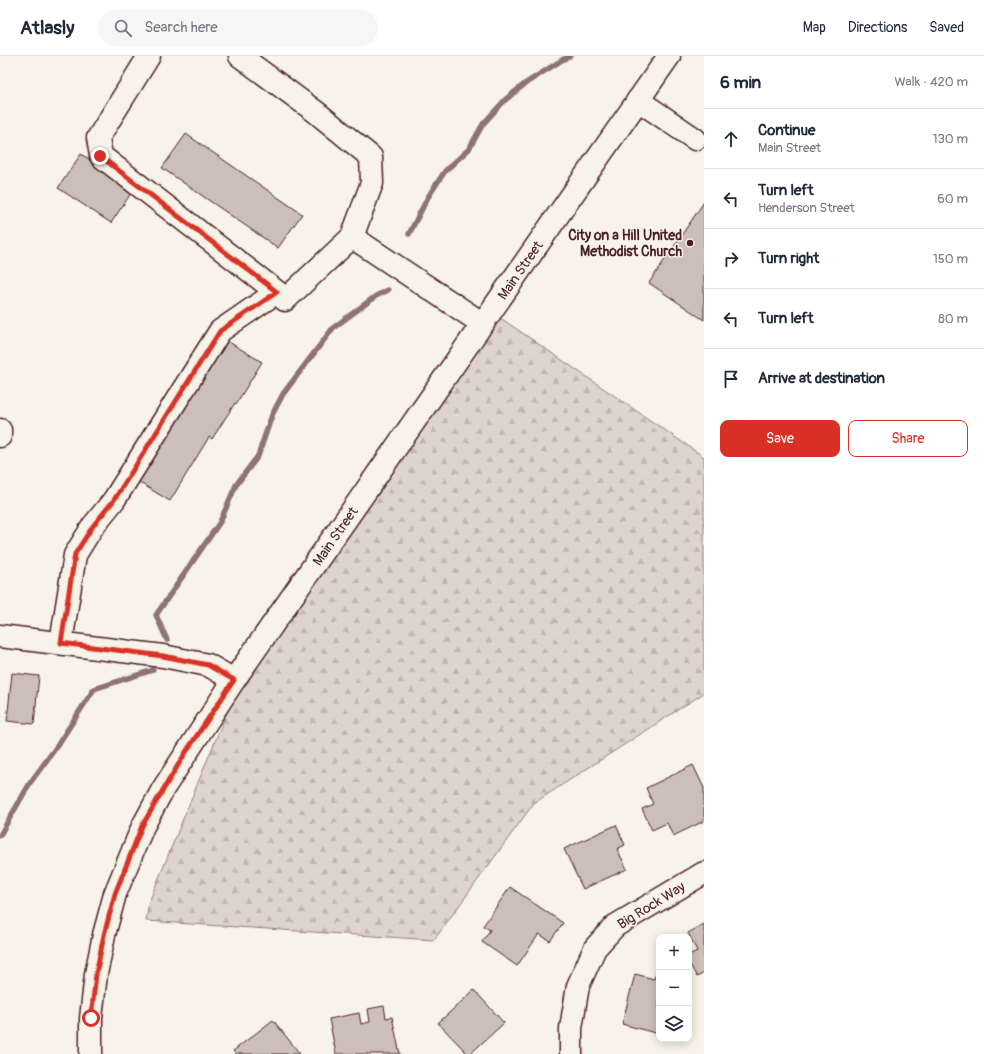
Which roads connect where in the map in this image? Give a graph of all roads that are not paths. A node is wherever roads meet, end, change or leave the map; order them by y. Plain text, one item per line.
1 (149, 56) edge
2 (240, 56) edge
3 (669, 56) edge
4 (638, 100) junction
5 (695, 139) dead end
6 (352, 237) junction
7 (277, 292) junction
8 (483, 324) junction
9 (0, 430) edge
10 (0, 436) edge
11 (0, 636) edge
12 (61, 643) junction
13 (234, 680) junction
14 (704, 873) edge
15 (91, 1054) edge
16 (571, 1054) edge

1 - 7 main road
2 - 6 main road
3 - 4 main road, Main Street
4 - 5 main road
4 - 8 main road, Main Street
6 - 7 main road
6 - 8 main road
7 - 12 main road
8 - 13 main road, Main Street
9 - 10 main road
11 - 12 main road
12 - 13 main road
13 - 15 main road, Main Street
14 - 16 main road, Big Rock Way

